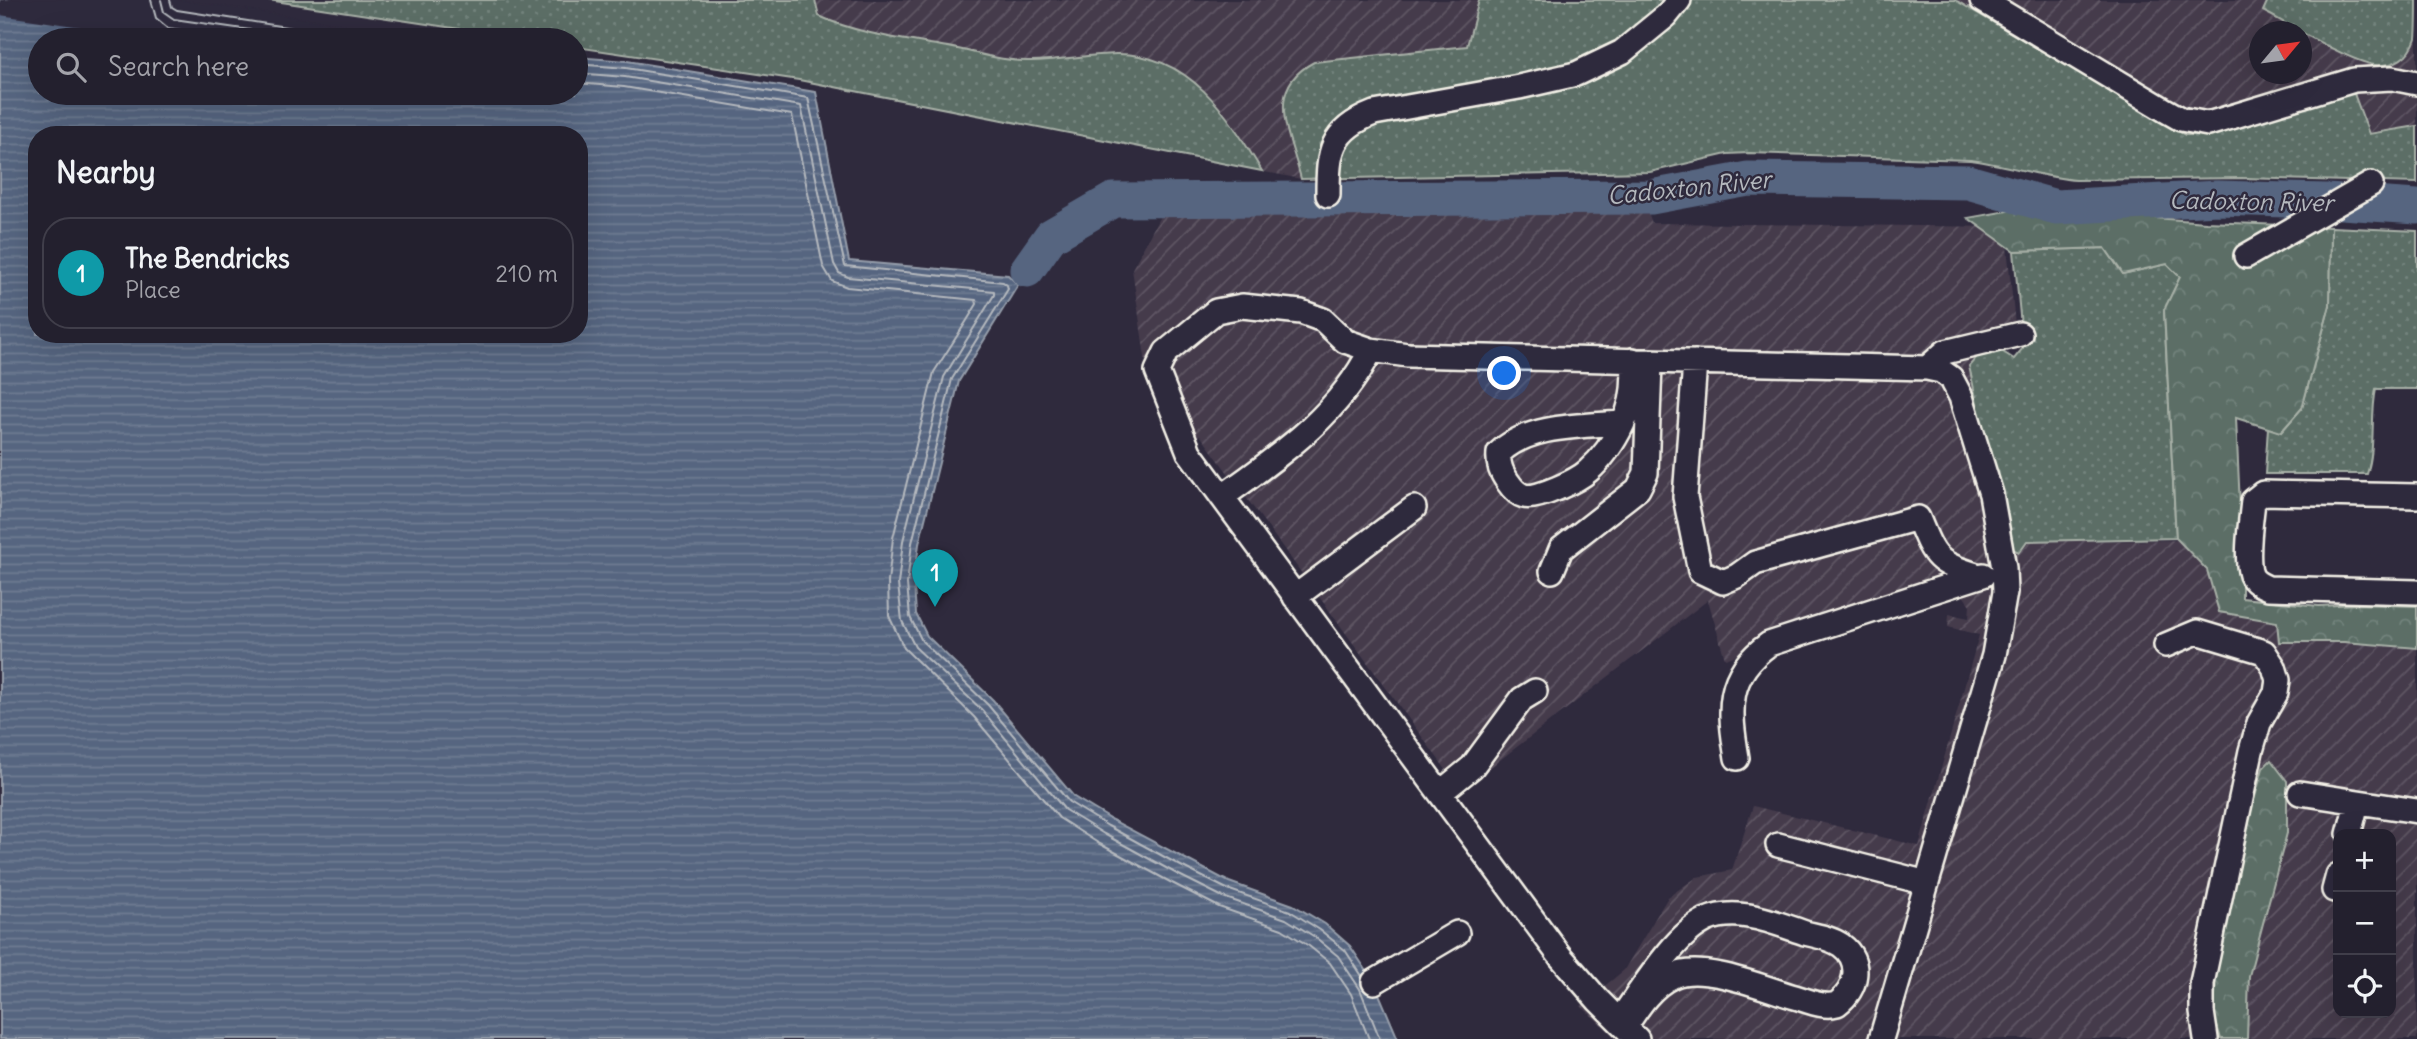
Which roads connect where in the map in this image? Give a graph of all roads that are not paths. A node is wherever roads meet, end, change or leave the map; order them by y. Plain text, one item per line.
1 (1679, 0) edge
2 (1982, 0) edge
3 (2417, 83) edge
4 (2371, 184) dead end
5 (1328, 195) dead end
6 (2246, 256) dead end
7 (2020, 334) dead end
8 (1371, 350) junction
9 (1642, 360) junction
10 (1695, 362) junction
11 (1927, 368) junction
12 (1623, 423) junction
13 (2417, 496) edge
14 (1222, 497) junction
15 (1414, 508) dead end
16 (2004, 568) junction
17 (1552, 571) dead end
18 (1979, 576) junction
19 (2417, 592) edge
20 (1295, 597) junction
21 (2166, 645) dead end
22 (1535, 691) dead end
23 (1737, 758) dead end
24 (1440, 793) junction
25 (2300, 793) dead end
26 (2357, 803) junction
27 (2417, 811) edge
28 (2350, 829) edge
29 (1778, 845) dead end
30 (1927, 883) junction
31 (1457, 933) dead end
32 (1374, 982) dead end
33 (1627, 1029) edge
34 (1881, 1039) edge
35 (2206, 1039) edge

1 - 5 street
2 - 3 street
4 - 6 street
7 - 11 street
8 - 9 street
8 - 14 street
8 - 14 street
9 - 10 street
9 - 12 street
9 - 17 street
10 - 11 street
10 - 18 street
11 - 16 street
12 - 12 street
13 - 19 street
14 - 20 street
15 - 20 street
16 - 18 street
16 - 30 street
18 - 23 street
20 - 24 street
21 - 35 street
22 - 24 street
24 - 33 street
25 - 26 street
26 - 27 street
26 - 28 street
29 - 30 street
30 - 34 street
31 - 32 street
33 - 33 street

